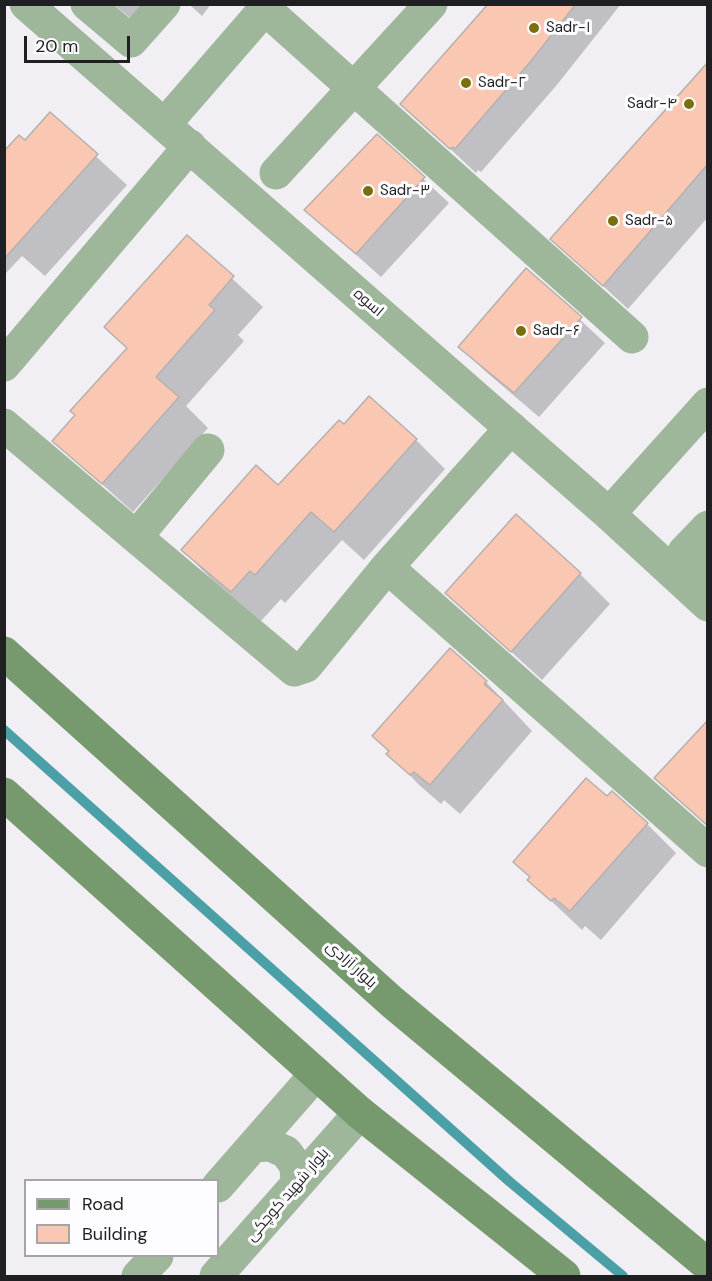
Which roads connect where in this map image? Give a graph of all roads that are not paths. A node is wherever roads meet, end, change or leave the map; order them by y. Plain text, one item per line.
1 (26, 4) edge
2 (87, 4) edge
3 (164, 4) edge
4 (431, 4) edge
5 (267, 7) edge
6 (354, 88) junction
7 (165, 124) junction
8 (190, 147) junction
9 (276, 173) dead end
10 (632, 338) dead end
11 (4, 365) edge
12 (708, 404) edge
13 (4, 425) edge
14 (511, 428) junction
15 (208, 450) dead end
16 (609, 514) junction
17 (708, 527) edge
18 (136, 537) junction
19 (387, 567) junction
20 (708, 574) edge
21 (708, 605) edge
22 (4, 653) edge
23 (4, 794) edge
24 (708, 851) edge
25 (316, 1074) junction
26 (360, 1113) junction
27 (253, 1146) junction
28 (297, 1184) junction
29 (219, 1185) edge
30 (156, 1257) edge
31 (708, 1265) edge
32 (138, 1276) edge
33 (216, 1276) edge
34 (564, 1276) edge

1 - 7 street, اسوه
2 - 3 street
4 - 6 street
5 - 6 street
5 - 7 street
6 - 9 street
6 - 10 street
7 - 8 street, اسوه
8 - 11 street
8 - 14 street, اسوه
12 - 16 street
13 - 18 street
14 - 16 street, اسوه
14 - 19 street
15 - 18 street
16 - 21 street, اسوه
17 - 20 street
18 - 19 street
19 - 24 street
22 - 31 main road, بلوار آزادی
23 - 25 main road
25 - 26 main road
25 - 27 street
26 - 28 street, بلوار شهید کوچکی
26 - 34 main road
27 - 28 street
27 - 29 street
28 - 33 street, بلوار شهید کوچکی
30 - 32 street

